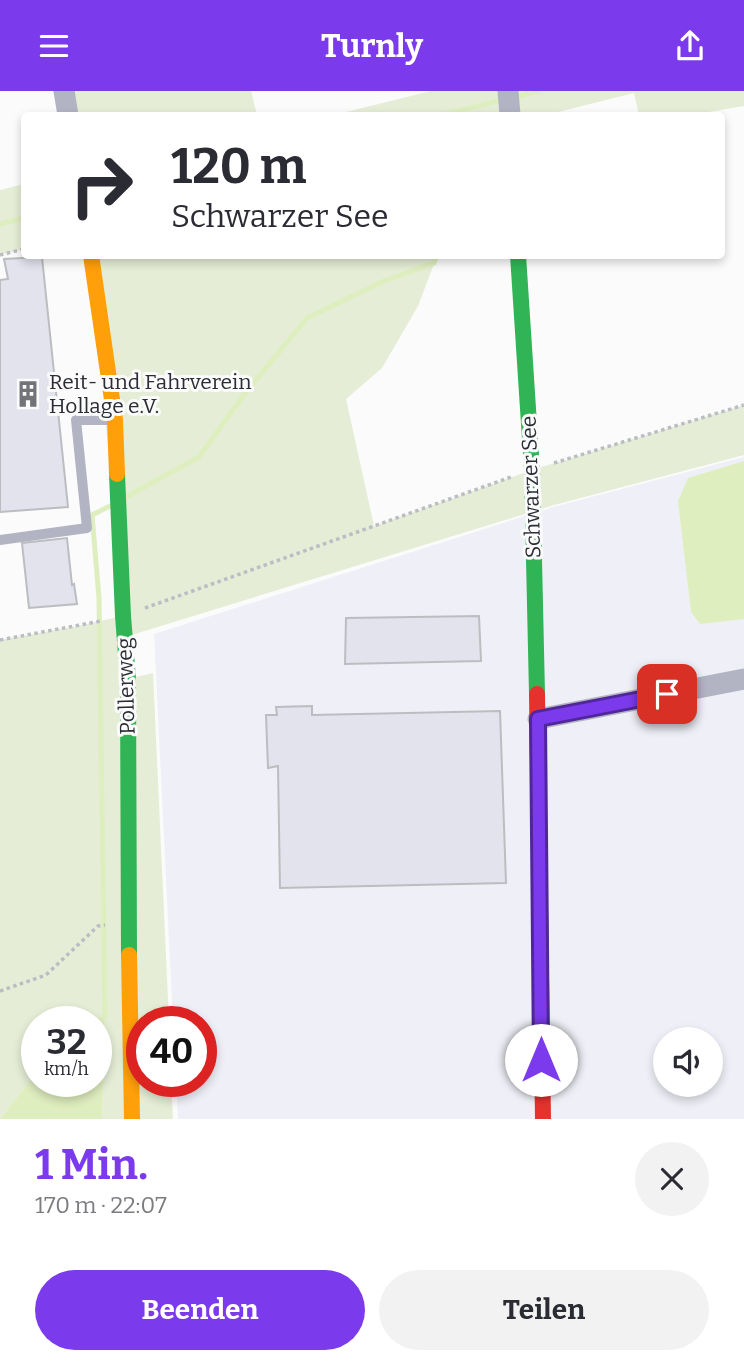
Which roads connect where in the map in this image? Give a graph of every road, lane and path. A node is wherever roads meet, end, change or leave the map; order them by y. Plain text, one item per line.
1 (64, 91) edge
2 (68, 112) edge
3 (21, 250) edge
4 (0, 255) edge
5 (91, 259) edge
6 (518, 259) edge
7 (744, 404) edge
8 (115, 420) junction
9 (532, 470) junction
10 (0, 540) edge
11 (123, 616) junction
12 (0, 640) edge
13 (744, 678) edge
14 (538, 719) junction
15 (128, 922) junction
16 (0, 991) edge
17 (132, 1119) edge
18 (543, 1119) edge

1 - 2 street
3 - 4 path
5 - 8 street, Pollerweg
6 - 9 street, Schwarzer See
7 - 9 path
8 - 10 lane
8 - 11 street, Pollerweg
9 - 11 path
9 - 14 street, Schwarzer See
11 - 12 path
11 - 15 street, Pollerweg
13 - 14 street
14 - 18 street, Schwarzer See
15 - 16 path
15 - 17 street, Pollerweg

